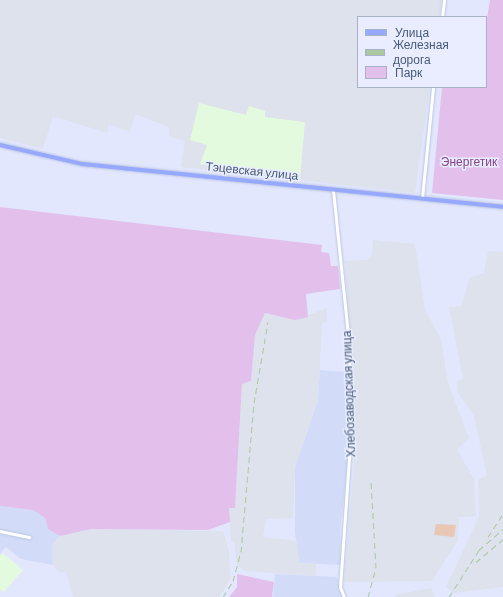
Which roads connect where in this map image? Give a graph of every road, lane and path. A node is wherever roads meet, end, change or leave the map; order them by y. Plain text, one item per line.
1 (444, 0) edge
2 (442, 16) edge
3 (433, 88) edge
4 (0, 145) edge
5 (333, 190) junction
6 (422, 198) junction
7 (503, 207) edge
8 (0, 531) edge
9 (29, 537) dead end
10 (344, 597) edge

1 - 2 street
3 - 6 street
4 - 5 main road, Тэцевская улица
5 - 6 main road, Тэцевская улица
5 - 10 street, Хлебозаводская улица
6 - 7 main road, Тэцевская улица
8 - 9 street

